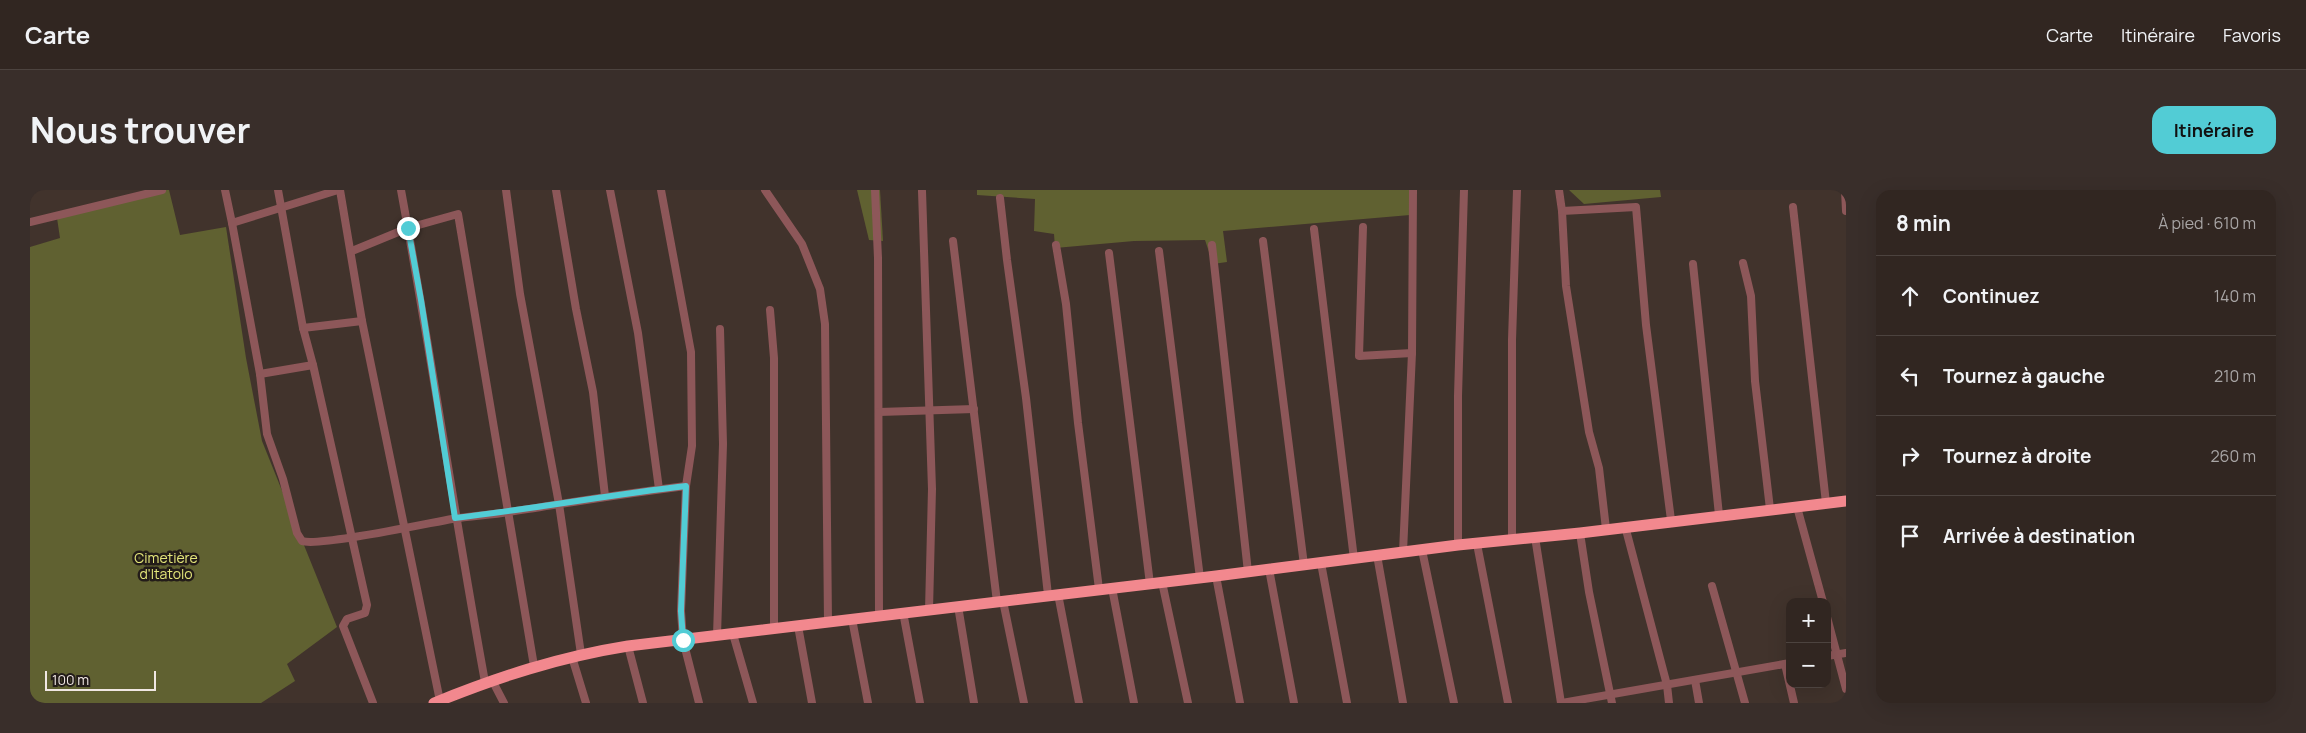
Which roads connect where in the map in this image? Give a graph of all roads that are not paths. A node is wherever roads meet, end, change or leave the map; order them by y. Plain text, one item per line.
1 (162, 190) edge
2 (226, 190) edge
3 (278, 190) edge
4 (339, 190) edge
5 (401, 190) edge
6 (506, 190) edge
7 (556, 190) edge
8 (610, 190) edge
9 (661, 190) edge
10 (765, 190) edge
11 (875, 190) edge
12 (1413, 190) edge
13 (1464, 190) edge
14 (1517, 190) edge
15 (1559, 190) edge
16 (1844, 190) edge
17 (922, 191) edge
18 (1000, 198) dead end
19 (1793, 207) dead end
20 (282, 208) junction
21 (1562, 211) junction
22 (1846, 211) edge
23 (30, 222) edge
24 (232, 223) junction
25 (1363, 227) dead end
26 (408, 228) junction
27 (1314, 229) dead end
28 (952, 241) dead end
29 (1263, 241) dead end
30 (1056, 245) dead end
31 (1212, 245) dead end
32 (352, 251) junction
33 (1159, 251) dead end
34 (1109, 252) dead end
35 (1744, 263) dead end
36 (1693, 264) dead end
37 (770, 310) dead end
38 (362, 321) junction
39 (303, 328) junction
40 (720, 329) dead end
41 (1412, 353) junction
42 (313, 365) junction
43 (260, 374) junction
44 (974, 409) junction
45 (930, 410) junction
46 (880, 412) junction
47 (686, 486) junction
48 (659, 489) junction
49 (605, 496) junction
50 (1846, 501) edge
51 (1826, 503) junction
52 (558, 504) junction
53 (1797, 507) junction
54 (1770, 509) junction
55 (508, 512) junction
56 (1719, 516) junction
57 (455, 518) junction
58 (1671, 520) junction
59 (1625, 526) junction
60 (404, 528) junction
61 (1606, 529) junction
62 (1580, 533) junction
63 (350, 537) junction
64 (1535, 538) junction
65 (1512, 540) junction
66 (1477, 544) junction
67 (1458, 545) junction
68 (1422, 550) junction
69 (1403, 552) junction
70 (1377, 555) junction
71 (1354, 559) junction
72 (1321, 563) junction
73 (1304, 565) junction
74 (1269, 569) junction
75 (1248, 572) junction
76 (1216, 576) junction
77 (1200, 578) junction
78 (1162, 582) junction
79 (1150, 584) junction
80 (1712, 586) dead end
81 (1112, 588) junction
82 (1099, 589) junction
83 (1053, 594) junction
84 (1822, 598) edge
85 (1000, 601) junction
86 (958, 606) junction
87 (929, 610) junction
88 (903, 612) junction
89 (879, 615) junction
90 (852, 619) junction
91 (828, 622) junction
92 (798, 626) junction
93 (1831, 626) edge
94 (774, 628) junction
95 (733, 634) junction
96 (717, 636) junction
97 (683, 640) junction
98 (628, 646) junction
99 (1842, 654) edge
100 (576, 656) junction
101 (1786, 664) edge
102 (534, 666) junction
103 (1738, 673) junction
104 (1695, 680) junction
105 (488, 681) junction
106 (1667, 685) junction
107 (1791, 688) edge
108 (1846, 688) edge
109 (1612, 699) edge
110 (437, 702) edge
111 (374, 703) edge
112 (504, 703) edge
113 (586, 703) edge
114 (643, 703) edge
115 (699, 703) edge
116 (752, 703) edge
117 (812, 703) edge
118 (868, 703) edge
119 (920, 703) edge
120 (974, 703) edge
121 (1024, 703) edge
122 (1079, 703) edge
123 (1134, 703) edge
124 (1188, 703) edge
125 (1240, 703) edge
126 (1294, 703) edge
127 (1347, 703) edge
128 (1403, 703) edge
129 (1454, 703) edge
130 (1508, 703) edge
131 (1562, 703) edge
132 (1669, 703) edge
133 (1699, 703) edge
134 (1745, 703) edge
135 (1794, 703) edge

1 - 23 street
2 - 24 street
3 - 20 street
4 - 20 street
4 - 32 street
5 - 26 street
6 - 52 street
7 - 49 street
8 - 48 street
9 - 47 street
10 - 91 street
11 - 46 street
12 - 41 street
13 - 67 street
14 - 65 street
15 - 21 street
16 - 22 street
17 - 45 street
18 - 83 street
19 - 51 street
20 - 24 street
20 - 39 street
21 - 58 street
21 - 61 street
24 - 43 street
25 - 41 street
26 - 32 street
26 - 55 street
26 - 57 street
27 - 71 street
28 - 44 street
29 - 73 street
30 - 82 street
31 - 75 street
32 - 38 street
33 - 77 street
34 - 79 street
35 - 54 street
36 - 56 street
37 - 94 street
38 - 39 street
38 - 60 street
39 - 42 street
40 - 96 street
41 - 69 street
42 - 43 street
42 - 63 street
43 - 63 street
44 - 45 street
44 - 85 street
45 - 46 street
45 - 87 street
46 - 89 street
47 - 48 street
47 - 97 street
48 - 49 street
49 - 52 street
50 - 51 highway
51 - 53 highway
52 - 55 street
52 - 100 street
53 - 54 highway
53 - 84 street
54 - 56 highway
55 - 57 street
55 - 102 street
56 - 58 highway
57 - 60 street
57 - 105 street
58 - 59 highway
59 - 61 highway
59 - 106 street
60 - 63 street
60 - 110 street
61 - 62 highway
62 - 64 highway
62 - 109 street
63 - 111 street
64 - 65 highway
64 - 131 street
65 - 66 highway
66 - 67 highway
66 - 130 street
67 - 68 highway
68 - 69 highway
68 - 129 street
69 - 70 highway
70 - 71 highway
70 - 128 street
71 - 72 highway
72 - 73 highway
72 - 127 street
73 - 74 highway
74 - 75 highway
74 - 126 street
75 - 76 highway
76 - 77 highway
76 - 125 street
77 - 78 highway
78 - 79 highway
78 - 124 street
79 - 81 highway
80 - 103 street
81 - 82 highway
81 - 123 street
82 - 83 highway
83 - 85 highway
83 - 122 street
85 - 86 highway
85 - 121 street
86 - 87 highway
86 - 120 street
87 - 88 highway
88 - 89 highway
88 - 119 street
89 - 90 highway
90 - 91 highway
90 - 118 street
91 - 92 highway
92 - 94 highway
92 - 117 street
93 - 99 street
94 - 95 highway
95 - 96 highway
95 - 116 street
96 - 97 highway
97 - 98 highway
97 - 115 street
98 - 100 highway
98 - 114 street
99 - 108 street
100 - 102 highway
100 - 113 street
101 - 103 street
102 - 105 highway
103 - 104 street
103 - 134 street
104 - 106 street
104 - 133 street
105 - 110 highway
105 - 112 street
106 - 109 street
106 - 132 street
107 - 135 street
109 - 131 street

